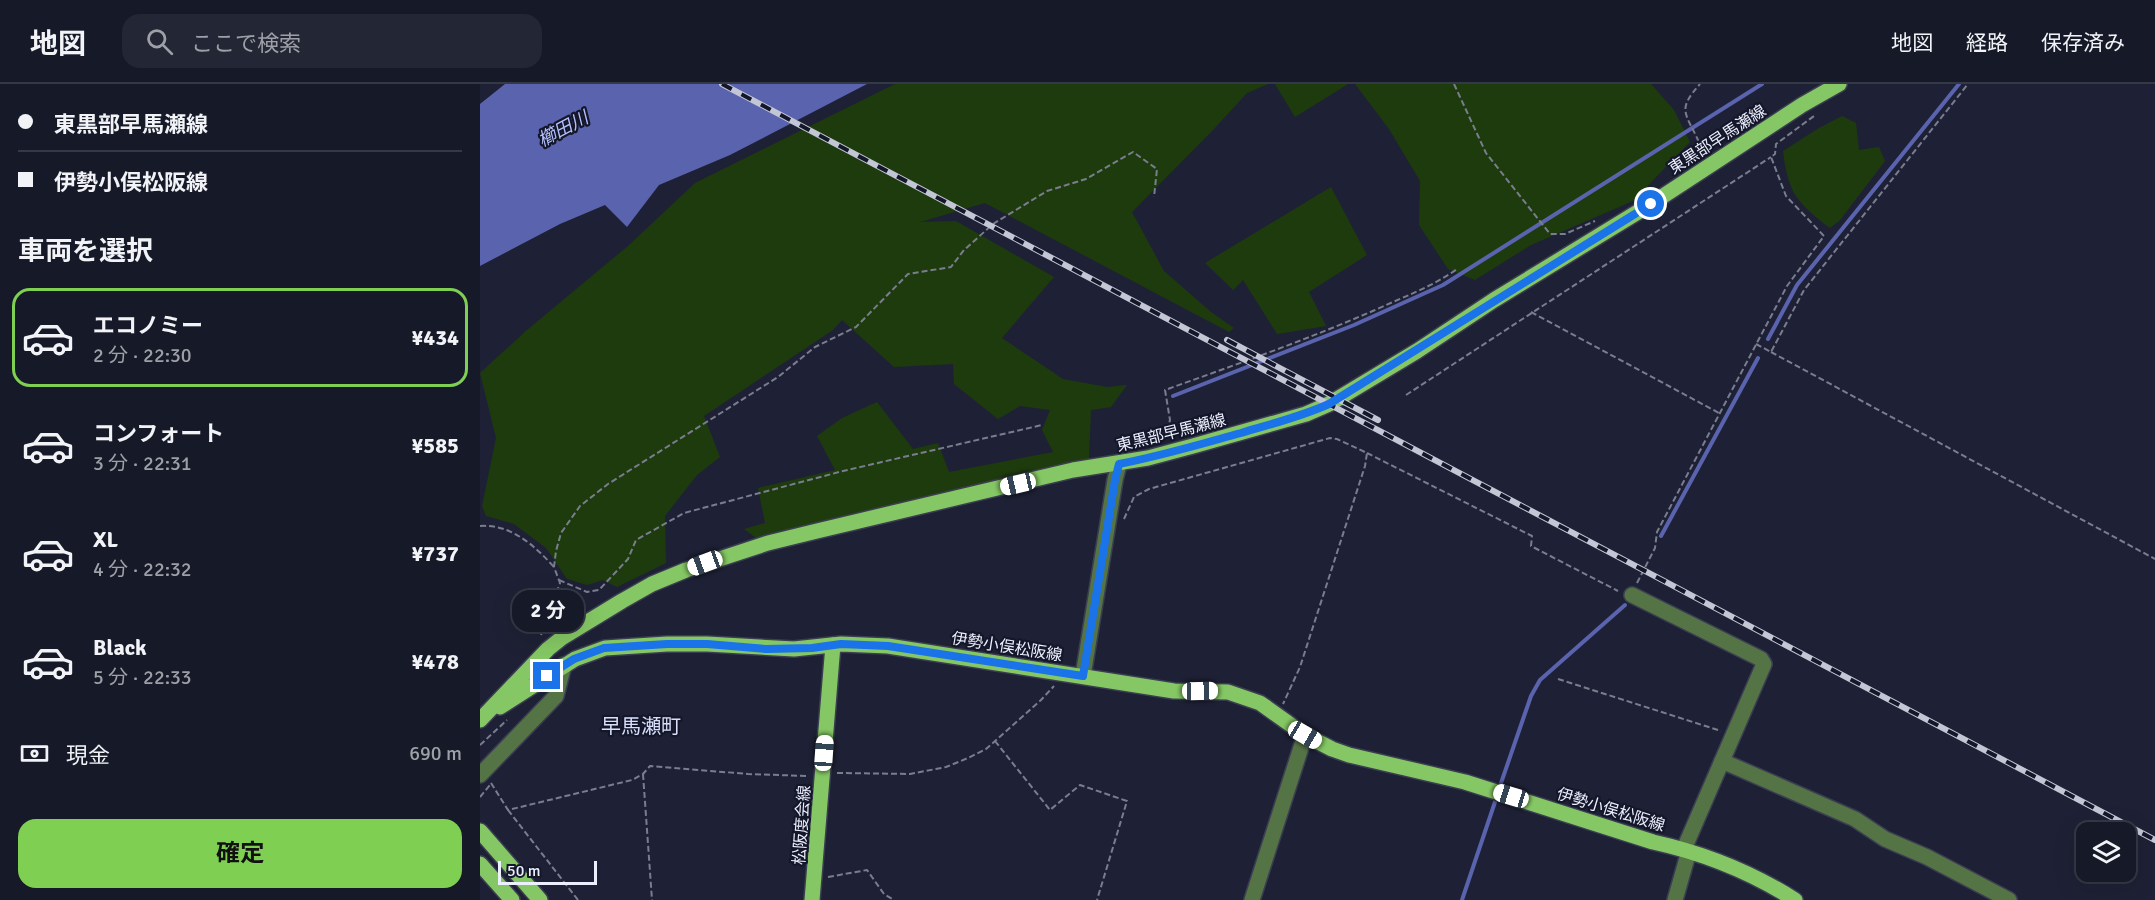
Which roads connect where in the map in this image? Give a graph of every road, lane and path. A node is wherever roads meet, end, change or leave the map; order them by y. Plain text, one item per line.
1 (1454, 84) edge
2 (1700, 84) edge
3 (1839, 84) edge
4 (1968, 84) edge
5 (1818, 113) dead end
6 (1696, 136) dead end
7 (1771, 157) junction
8 (1154, 197) dead end
9 (1547, 231) dead end
10 (1457, 269) dead end
11 (1531, 312) junction
12 (1757, 345) junction
13 (1771, 352) junction
14 (1406, 395) dead end
15 (1719, 413) junction
16 (1042, 425) dead end
17 (1133, 446) dead end
18 (1367, 453) junction
19 (1119, 464) junction
20 (1122, 524) dead end
21 (480, 526) edge
22 (2155, 559) edge
23 (554, 567) junction
24 (559, 580) junction
25 (1632, 595) junction
26 (539, 641) dead end
27 (833, 645) junction
28 (564, 665) junction
29 (1061, 673) junction
30 (1083, 676) junction
31 (1558, 679) dead end
32 (1278, 715) junction
33 (480, 720) edge
34 (1305, 735) junction
35 (1732, 735) junction
36 (995, 741) junction
37 (1722, 761) junction
38 (644, 774) junction
39 (823, 775) junction
40 (484, 777) edge
41 (480, 797) edge
42 (508, 810) junction
43 (480, 831) edge
44 (1687, 850) junction
45 (480, 864) edge
46 (814, 880) junction
47 (512, 900) edge
48 (540, 900) edge
49 (578, 900) edge
50 (652, 900) edge
51 (812, 900) edge
52 (894, 900) edge
53 (1097, 900) edge
54 (1252, 900) edge
55 (1676, 900) edge
56 (1795, 900) edge
57 (2009, 900) edge

1 - 9 path
2 - 6 path
3 - 19 main road, 東黒部早馬瀬線
4 - 13 path
5 - 7 path
7 - 11 path
7 - 12 path
8 - 23 path
10 - 17 path
11 - 14 path
11 - 15 path
12 - 13 path
12 - 15 path
13 - 22 path
15 - 25 path
16 - 24 path
18 - 20 path
18 - 25 path
18 - 32 path
19 - 30 street
19 - 33 main road, 東黒部早馬瀬線
21 - 23 path
23 - 24 path
24 - 26 path
25 - 35 street
27 - 28 main road, 伊勢小俣松阪線
27 - 29 main road, 伊勢小俣松阪線
27 - 39 main road, 松阪度会線
28 - 33 main road, 伊勢小俣松阪線
28 - 40 street
29 - 30 main road, 伊勢小俣松阪線
29 - 36 path
30 - 32 main road, 伊勢小俣松阪線
31 - 35 path
32 - 34 main road, 伊勢小俣松阪線
34 - 44 main road, 伊勢小俣松阪線
34 - 54 street
35 - 37 street
36 - 39 path
36 - 53 path
37 - 44 street
37 - 57 street
38 - 39 path
38 - 42 path
38 - 50 path
39 - 46 main road, 松阪度会線
40 - 41 path
40 - 42 path
42 - 49 path
43 - 48 main road
44 - 55 street
44 - 56 main road, 伊勢小俣松阪線
45 - 47 main road
46 - 51 main road, 松阪度会線
46 - 52 path

